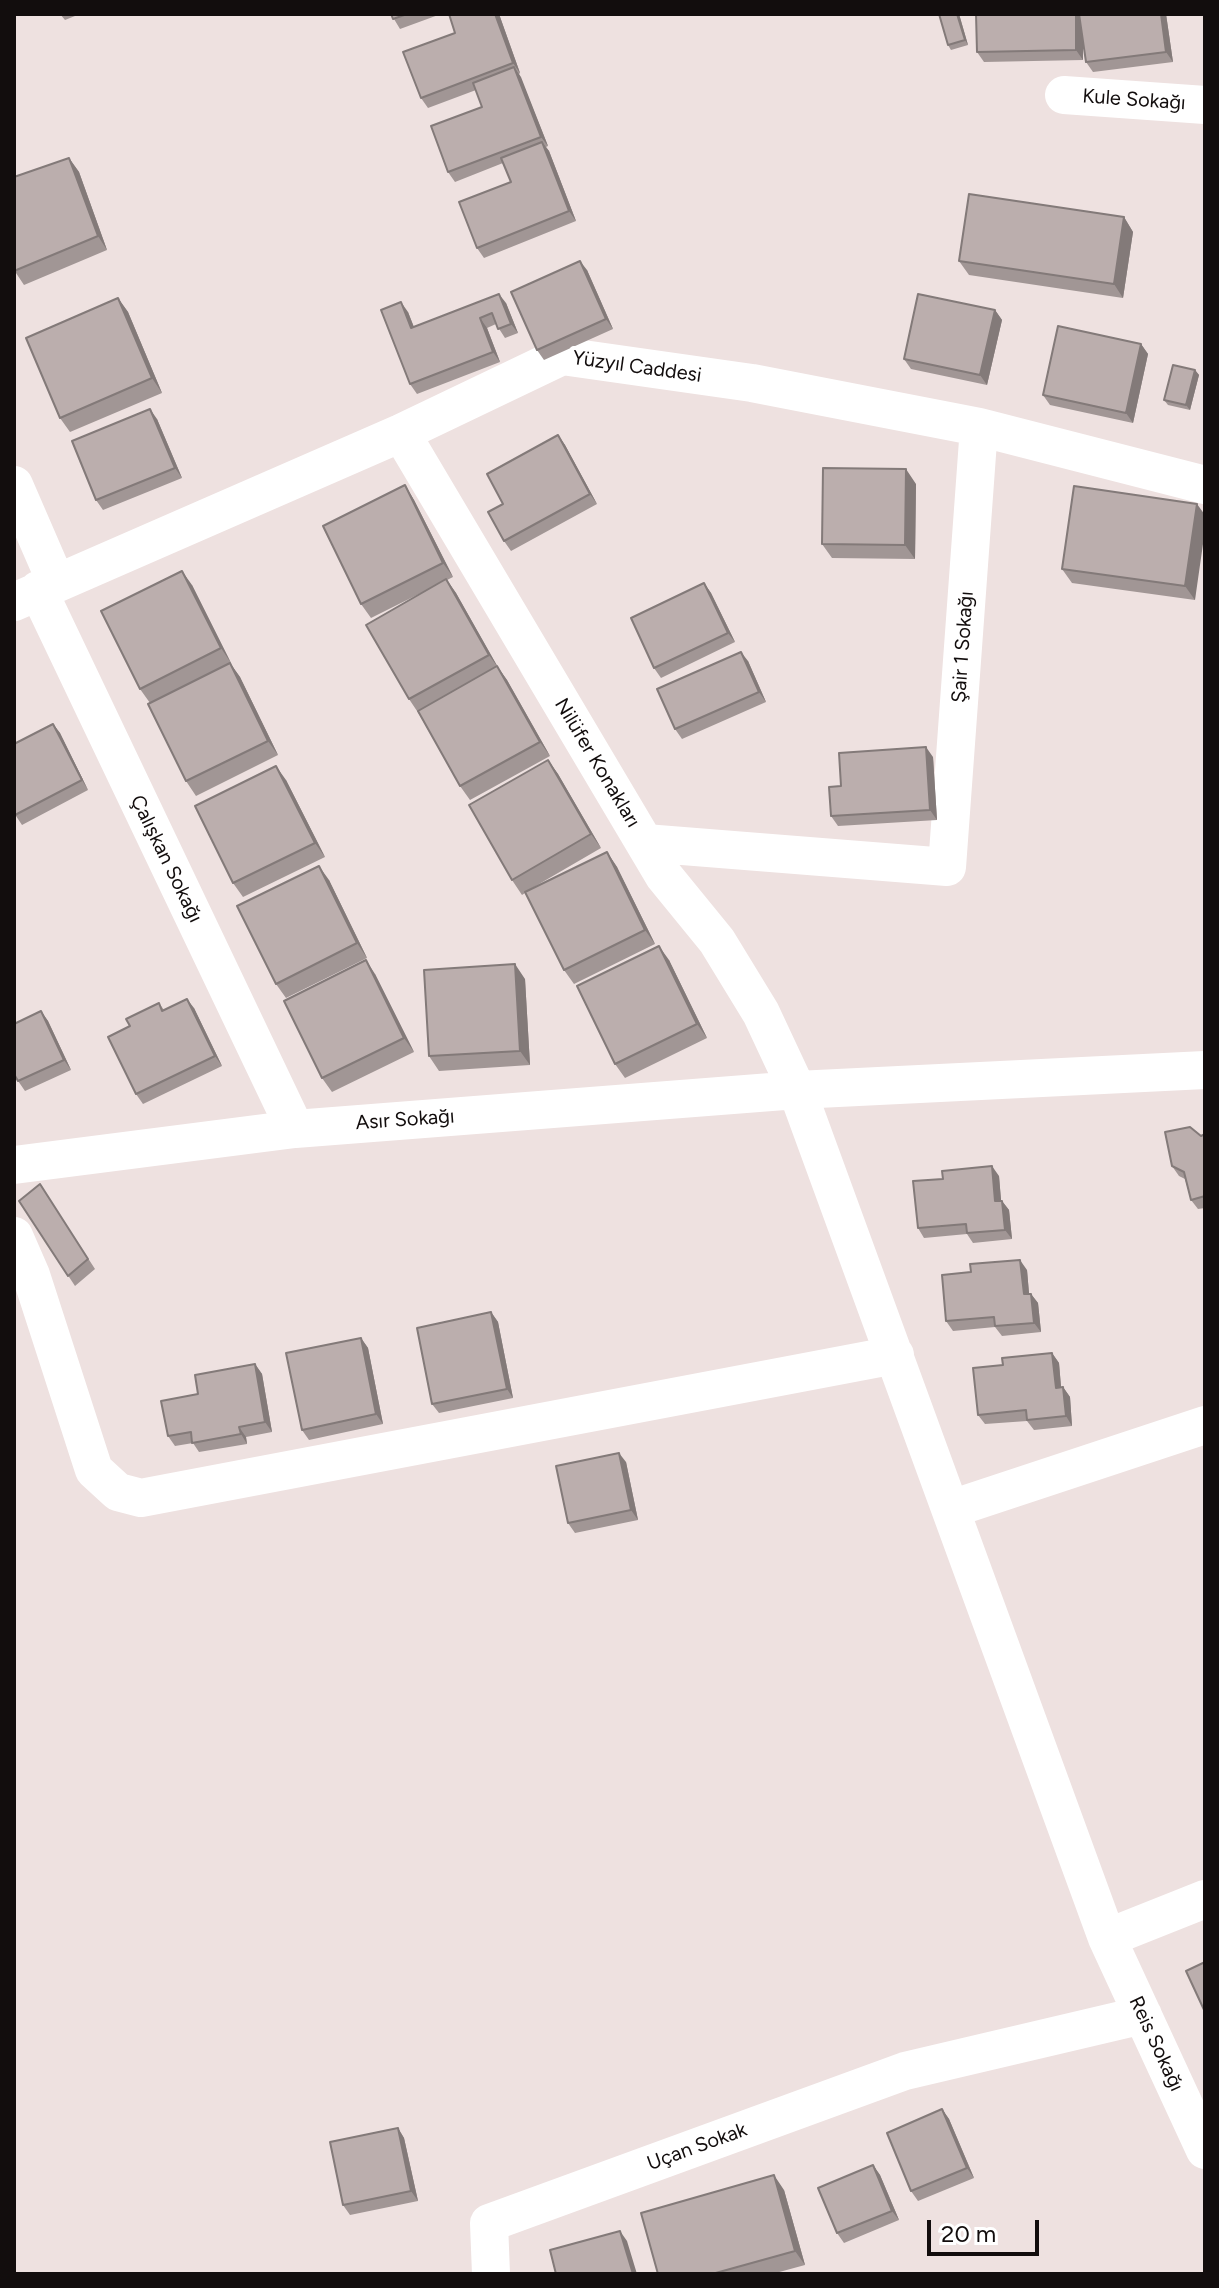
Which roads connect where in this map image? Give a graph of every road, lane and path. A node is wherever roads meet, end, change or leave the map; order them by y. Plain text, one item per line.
1 (1064, 95) dead end
2 (1205, 105) edge
3 (979, 427) junction
4 (401, 433) junction
5 (14, 485) edge
6 (1205, 485) edge
7 (36, 592) edge
8 (645, 843) junction
9 (1205, 1070) edge
10 (797, 1090) junction
11 (295, 1129) junction
12 (14, 1165) edge
13 (14, 1236) edge
14 (895, 1355) junction
15 (1205, 1425) edge
16 (951, 1509) junction
17 (1205, 1899) edge
18 (1107, 1938) junction
19 (1143, 2015) junction
20 (1205, 2150) edge
21 (491, 2274) edge

1 - 2 street, Kule Sokağı
3 - 4 street, Yüzyıl Caddesi
3 - 6 street, Yüzyıl Caddesi
3 - 8 street, Şair 1 Sokağı
4 - 7 street, Yüzyıl Caddesi
4 - 8 street, Nilüfer Konakları
5 - 7 street, Çalışkan Sokağı
7 - 11 street, Çalışkan Sokağı
8 - 10 street, Nilüfer Konakları
9 - 10 street, Asır Sokağı
10 - 11 street, Asır Sokağı
10 - 14 street, Nilüfer Konakları
11 - 12 street, Asır Sokağı
13 - 14 street
14 - 16 street, Nilüfer Konakları
15 - 16 street
16 - 18 street, Reis Sokağı
17 - 18 street
18 - 19 street, Reis Sokağı
19 - 20 street, Reis Sokağı
19 - 21 street, Uçan Sokak

